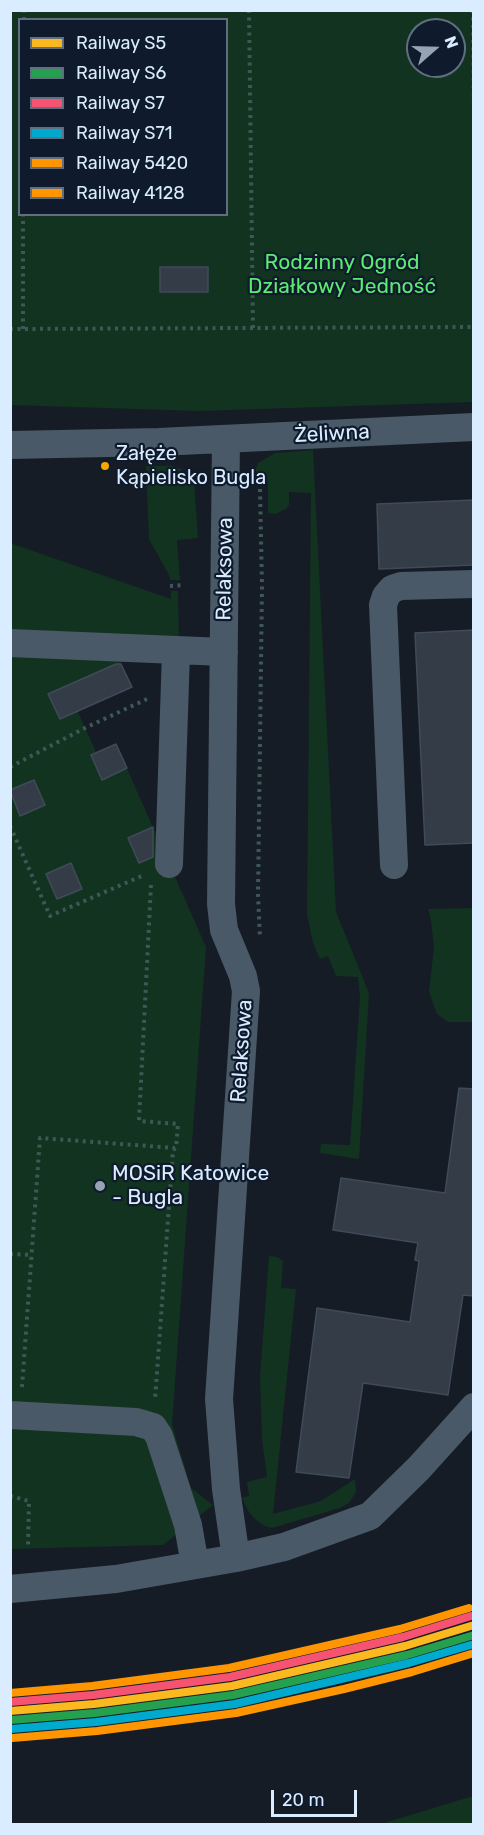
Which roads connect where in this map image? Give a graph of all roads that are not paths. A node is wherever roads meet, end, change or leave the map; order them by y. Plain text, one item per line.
1 (474, 427) edge
2 (226, 439) junction
3 (10, 445) edge
4 (474, 584) edge
5 (10, 643) edge
6 (176, 651) junction
7 (224, 652) junction
8 (394, 865) dead end
9 (160, 868) road end
10 (474, 1407) edge
11 (15, 1415) edge
12 (236, 1558) junction
13 (195, 1565) junction
14 (10, 1589) edge

1 - 2 street, Żeliwna
2 - 3 street, Żeliwna
2 - 7 street, Relaksowa
4 - 8 street
5 - 6 street
6 - 7 street
6 - 9 street
7 - 12 street, Relaksowa
10 - 12 street
11 - 13 street
12 - 13 street
13 - 14 street

